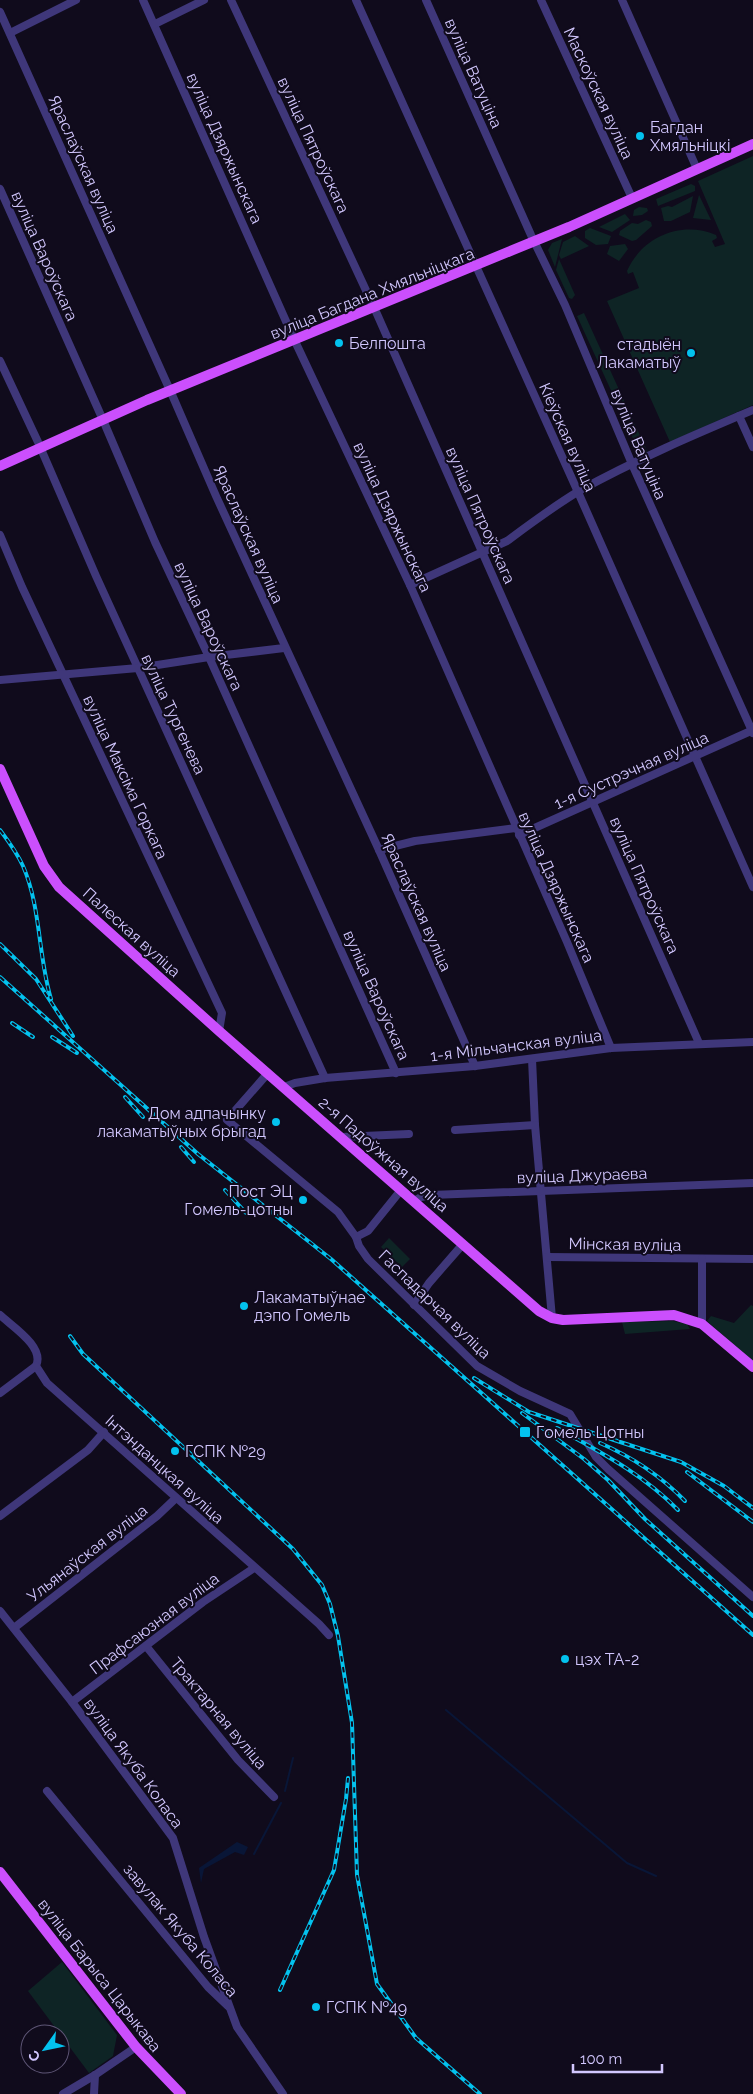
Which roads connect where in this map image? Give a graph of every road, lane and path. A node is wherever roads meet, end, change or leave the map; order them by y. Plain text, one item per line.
1 (143, 0) edge
2 (204, 0) edge
3 (231, 0) edge
4 (356, 0) edge
5 (426, 0) edge
6 (541, 0) edge
7 (622, 0) edge
8 (74, 1) edge
9 (0, 13) edge
10 (154, 24) junction
11 (10, 33) junction
12 (753, 144) edge
13 (697, 169) junction
14 (0, 189) edge
15 (632, 198) junction
16 (535, 242) junction
17 (476, 266) junction
18 (374, 309) junction
19 (295, 341) junction
20 (0, 361) edge
21 (170, 391) junction
22 (753, 410) edge
23 (739, 416) junction
24 (103, 420) junction
25 (753, 447) edge
26 (40, 448) junction
27 (632, 464) junction
28 (0, 466) edge
29 (578, 492) junction
30 (0, 535) edge
31 (482, 554) junction
32 (410, 585) junction
33 (284, 648) junction
34 (209, 656) junction
35 (138, 668) junction
36 (63, 676) junction
37 (0, 680) edge
38 (753, 731) edge
39 (696, 757) junction
40 (0, 769) edge
41 (594, 801) junction
42 (518, 831) junction
43 (379, 850) junction
44 (753, 887) edge
45 (219, 1031) junction
46 (753, 1042) edge
47 (699, 1043) junction
48 (611, 1048) junction
49 (532, 1059) junction
50 (475, 1066) junction
51 (396, 1073) junction
52 (268, 1074) junction
53 (324, 1078) junction
54 (284, 1087) junction
55 (535, 1125) junction
56 (455, 1130) dead end
57 (409, 1134) dead end
58 (341, 1137) junction
59 (753, 1183) edge
60 (401, 1190) junction
61 (541, 1190) junction
62 (414, 1201) junction
63 (356, 1237) junction
64 (463, 1244) junction
65 (547, 1257) junction
66 (702, 1259) junction
67 (753, 1259) edge
68 (414, 1305) junction
69 (0, 1315) edge
70 (552, 1318) junction
71 (702, 1324) junction
72 (36, 1366) junction
73 (753, 1367) edge
74 (0, 1393) edge
75 (104, 1432) junction
76 (176, 1498) junction
77 (0, 1516) edge
78 (254, 1568) junction
79 (753, 1597) edge
80 (0, 1611) edge
81 (14, 1628) junction
82 (329, 1635) dead end
83 (146, 1646) junction
84 (72, 1702) junction
85 (47, 1790) dead end
86 (274, 1796) dead end
87 (0, 1872) edge
88 (230, 2007) junction
89 (136, 2047) junction
90 (95, 2075) junction
91 (178, 2093) edge
92 (63, 2094) edge
93 (94, 2094) edge
94 (283, 2094) edge

1 - 10 street, вуліца Дзяржынскага
2 - 10 street
3 - 18 street, вуліца Пятроўскага
4 - 17 street, Кіеўская вуліца
5 - 16 street, вуліца Ватуціна
6 - 15 street, Маскоўская вуліца
7 - 13 street
8 - 11 street
9 - 11 street, Яраслаўская вуліца
10 - 19 street, вуліца Дзяржынскага
11 - 21 street, Яраслаўская вуліца
12 - 13 main road, вуліца Багдана Хмяльніцкага
13 - 15 main road, вуліца Багдана Хмяльніцкага
14 - 24 street, вуліца Вароўскага
15 - 16 main road, вуліца Багдана Хмяльніцкага
16 - 17 main road, вуліца Багдана Хмяльніцкага
16 - 27 street, вуліца Ватуціна
17 - 18 main road, вуліца Багдана Хмяльніцкага
17 - 29 street, Кіеўская вуліца
18 - 19 main road, вуліца Багдана Хмяльніцкага
18 - 31 street, вуліца Пятроўскага
19 - 21 main road, вуліца Багдана Хмяльніцкага
19 - 32 street, вуліца Дзяржынскага
20 - 26 street, вуліца Тургенева
21 - 24 main road, вуліца Багдана Хмяльніцкага
21 - 33 street, Яраслаўская вуліца
22 - 23 street
23 - 25 street
23 - 27 street
24 - 26 main road, вуліца Багдана Хмяльніцкага
24 - 34 street, вуліца Вароўскага
26 - 28 main road, вуліца Багдана Хмяльніцкага
26 - 35 street, вуліца Тургенева
27 - 29 street
27 - 38 street, вуліца Ватуціна
29 - 31 street
29 - 39 street, Кіеўская вуліца
30 - 36 street, вуліца Максіма Горкага
31 - 32 street
31 - 41 street, вуліца Пятроўскага
32 - 42 street, вуліца Дзяржынскага
33 - 34 street
33 - 43 street, Яраслаўская вуліца
34 - 35 street
34 - 51 street, вуліца Вароўскага
35 - 36 street
35 - 53 street, вуліца Тургенева
36 - 37 street
36 - 45 street, вуліца Максіма Горкага
38 - 39 street, 1-я Сустрэчная вуліца
39 - 41 street, 1-я Сустрэчная вуліца
39 - 44 street, Кіеўская вуліца
40 - 45 main road, Палеская вуліца
41 - 42 street, 1-я Сустрэчная вуліца
41 - 47 street, вуліца Пятроўскага
42 - 43 street, 1-я Сустрэчная вуліца
42 - 48 street, вуліца Дзяржынскага
43 - 50 street, Яраслаўская вуліца
45 - 52 main road, Палеская вуліца
46 - 47 street, 1-я Мільчанская вуліца
47 - 48 street, 1-я Мільчанская вуліца
48 - 49 street, 1-я Мільчанская вуліца
49 - 50 street, 1-я Мільчанская вуліца
49 - 55 street
50 - 51 street, 1-я Мільчанская вуліца
51 - 53 street, 1-я Мільчанская вуліца
52 - 54 main road, Палеская вуліца
52 - 63 street, Гаспадарчая вуліца
53 - 54 street, 1-я Мільчанская вуліца
54 - 58 main road, 2-я Падоўжная вуліца
55 - 56 street
55 - 61 street
57 - 58 street
58 - 60 main road, 2-я Падоўжная вуліца
59 - 61 street, вуліца Джураева
60 - 62 main road, 2-я Падоўжная вуліца
60 - 63 street
61 - 62 street, вуліца Джураева
61 - 65 street
62 - 64 main road, 2-я Падоўжная вуліца
63 - 68 street, Гаспадарчая вуліца
64 - 68 street
64 - 70 main road, 2-я Падоўжная вуліца
65 - 66 street, Мінская вуліца
65 - 70 street
66 - 67 street, Мінская вуліца
66 - 71 street, Мінская вуліца
68 - 79 street, Гаспадарчая вуліца
69 - 72 street, Інтэнданцкая вуліца
70 - 71 main road, 2-я Падоўжная вуліца
71 - 73 main road
72 - 74 street
72 - 75 street, Інтэнданцкая вуліца
75 - 76 street, Інтэнданцкая вуліца
75 - 77 street
76 - 78 street, Інтэнданцкая вуліца
76 - 81 street, Ульянаўская вуліца
78 - 82 street, Інтэнданцкая вуліца
78 - 83 street, Прафсаюзная вуліца
80 - 81 street, вуліца Якуба Коласа
81 - 84 street, вуліца Якуба Коласа
83 - 84 street, Прафсаюзная вуліца
83 - 86 street, Трактарная вуліца
84 - 88 street, вуліца Якуба Коласа
85 - 88 street, завулак Якуба Коласа
87 - 89 main road, вуліца Барыса Царыкава
88 - 94 street, завулак Якуба Коласа
89 - 90 street
89 - 91 main road, вуліца Барыса Царыкава
90 - 92 street
90 - 93 street

